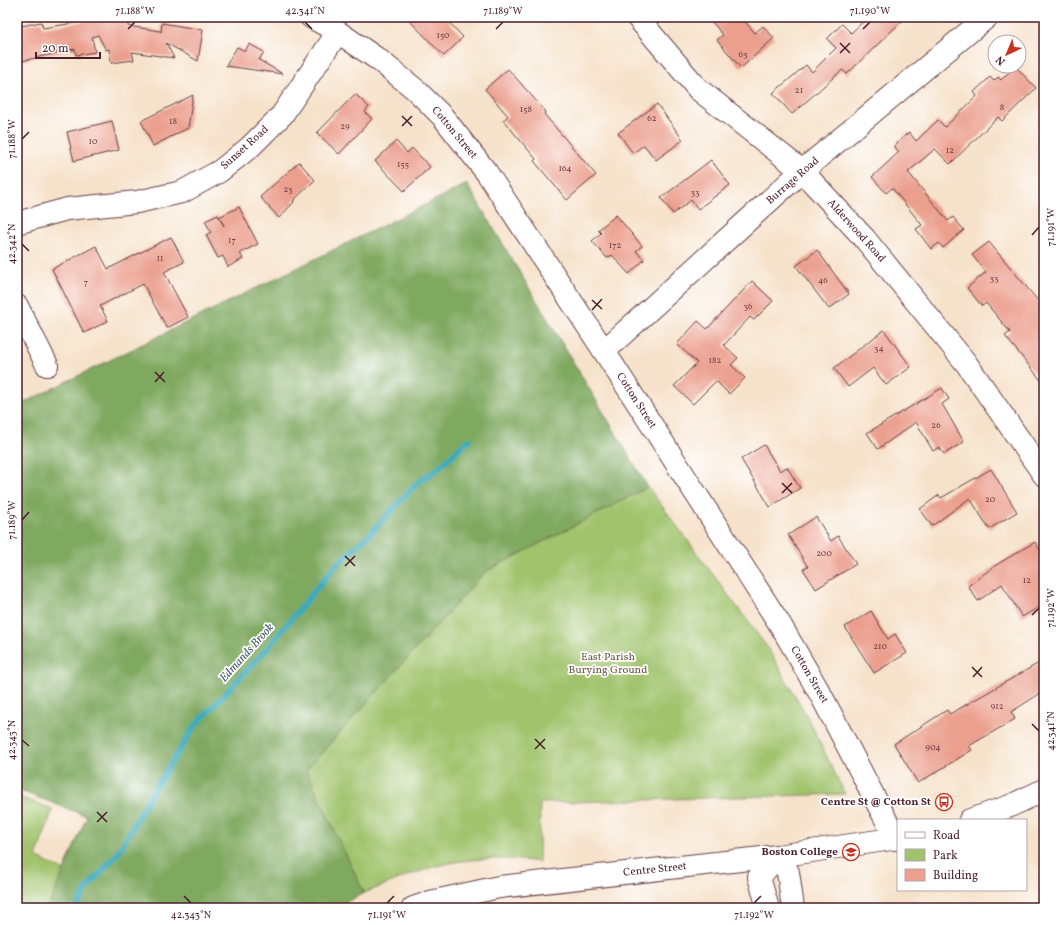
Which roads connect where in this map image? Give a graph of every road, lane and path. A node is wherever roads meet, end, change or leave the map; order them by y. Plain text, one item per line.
1 (311, 17) edge
2 (637, 17) edge
3 (987, 17) edge
4 (338, 32) junction
5 (802, 172) junction
6 (17, 223) edge
7 (17, 306) edge
8 (604, 351) junction
9 (47, 365) dead end
10 (1044, 475) edge
11 (1044, 790) edge
12 (973, 819) edge
13 (897, 838) edge
14 (778, 856) junction
15 (413, 908) edge
16 (768, 908) edge
17 (793, 908) edge

1 - 4 street, Cotton Street
2 - 5 street, Alderwood Road
3 - 5 street, Burrage Road
4 - 6 street, Sunset Road
4 - 8 street, Cotton Street
5 - 8 street, Burrage Road
5 - 10 street, Alderwood Road
7 - 9 street
8 - 13 street, Cotton Street
11 - 12 street
13 - 14 street, Centre Street
14 - 15 street, Centre Street
14 - 16 street
14 - 17 street

